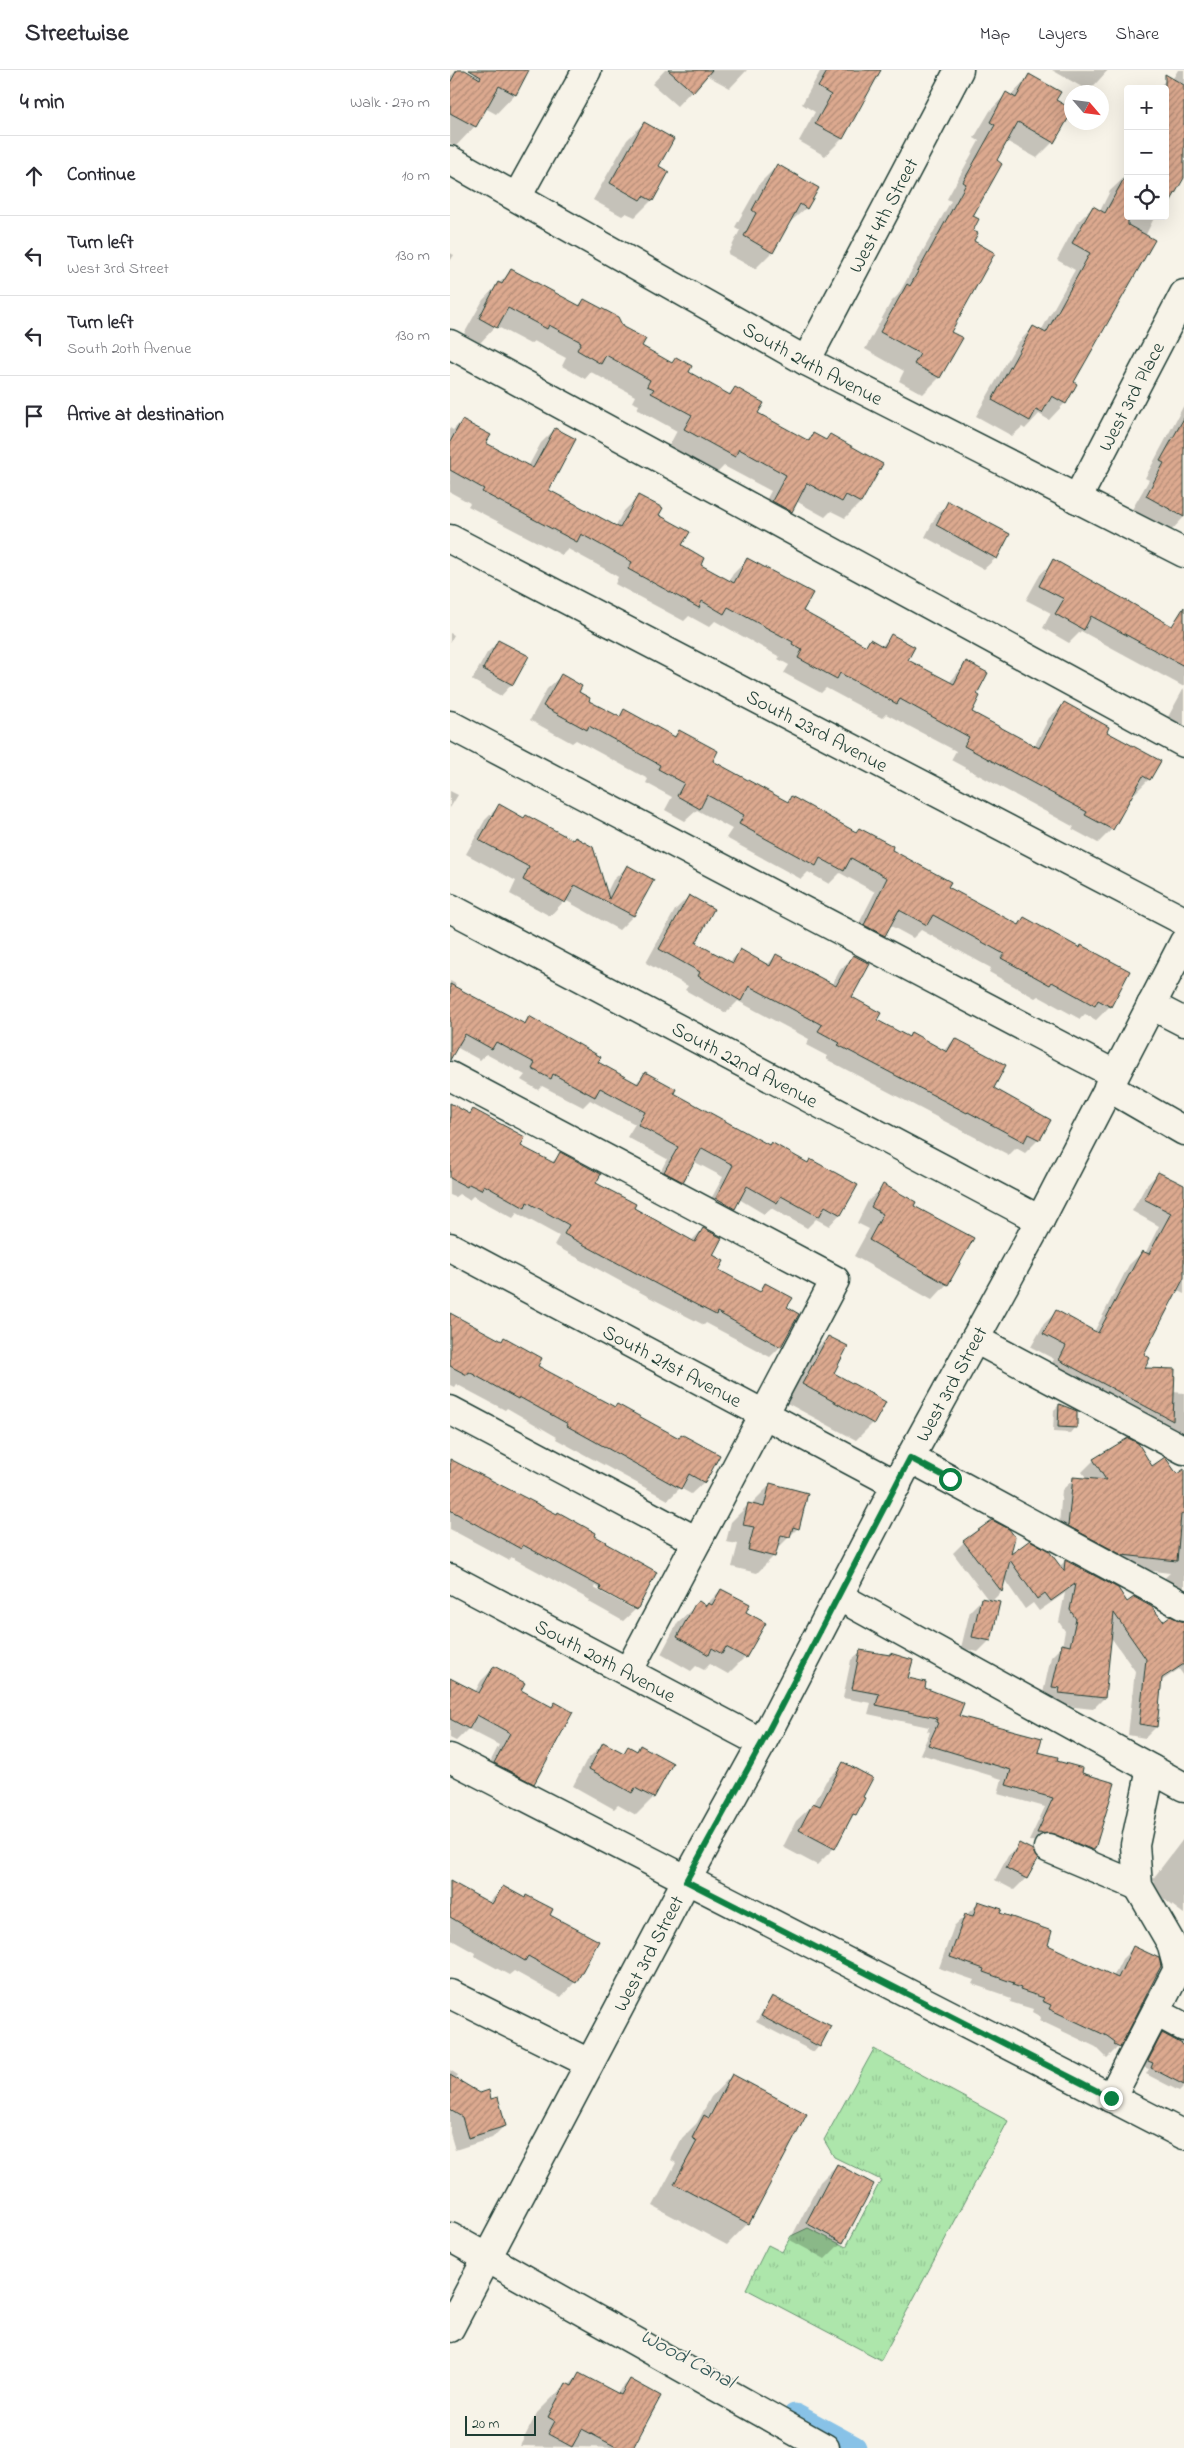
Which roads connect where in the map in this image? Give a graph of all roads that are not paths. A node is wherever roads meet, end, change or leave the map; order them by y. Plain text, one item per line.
1 (587, 70) edge
2 (959, 70) edge
3 (450, 160) edge
4 (517, 197) junction
5 (1184, 294) edge
6 (450, 344) edge
7 (806, 361) junction
8 (1077, 498) junction
9 (450, 539) edge
10 (1184, 553) edge
11 (450, 725) edge
12 (1184, 743) edge
13 (450, 908) edge
14 (1184, 921) edge
15 (1184, 942) edge
16 (1151, 1005) junction
17 (1184, 1022) edge
18 (450, 1076) edge
19 (1111, 1080) junction
20 (1184, 1131) edge
21 (1040, 1220) junction
22 (450, 1247) edge
23 (975, 1339) junction
24 (450, 1410) edge
25 (764, 1414) junction
26 (1184, 1450) edge
27 (910, 1458) junction
28 (896, 1484) junction
29 (697, 1541) junction
30 (450, 1578) edge
31 (838, 1596) junction
32 (1184, 1606) edge
33 (628, 1672) junction
34 (762, 1743) junction
35 (450, 1758) edge
36 (1151, 1769) junction
37 (1184, 1787) edge
38 (1048, 1848) dead end
39 (686, 1881) junction
40 (1138, 1886) junction
41 (1179, 1954) edge
42 (450, 1994) edge
43 (1156, 2012) junction
44 (1184, 2027) edge
45 (590, 2063) junction
46 (1111, 2098) junction
47 (1184, 2135) edge
48 (450, 2237) edge
49 (488, 2257) junction
50 (450, 2328) edge
51 (825, 2448) edge

1 - 4 street
2 - 7 street, West 4th Street
3 - 4 street, South 24th Avenue
4 - 7 street, South 24th Avenue
5 - 8 street, West 3rd Place
6 - 12 street
7 - 8 street, South 24th Avenue
8 - 10 street, South 24th Avenue
9 - 14 street, South 23rd Avenue
11 - 19 street
13 - 21 street, South 22nd Avenue
15 - 16 street, West 3rd Street
16 - 17 street
16 - 19 street, West 3rd Street
18 - 25 street
19 - 20 street
19 - 21 street, West 3rd Street
21 - 23 street, West 3rd Street
22 - 25 street, South 21st Avenue
23 - 26 street
23 - 27 street, West 3rd Street
24 - 29 street
25 - 28 street, South 21st Avenue
25 - 29 street
27 - 28 street, West 3rd Street
27 - 32 street
28 - 31 street, West 3rd Street
29 - 33 street
30 - 33 street, South 20th Avenue
31 - 34 street, West 3rd Street
31 - 36 street
33 - 34 street, South 20th Avenue
34 - 39 street, West 3rd Street
35 - 39 street
36 - 37 street
36 - 40 street
38 - 40 street
39 - 45 street, West 3rd Street
39 - 46 street
40 - 41 street
41 - 43 street
42 - 45 street
43 - 44 street
43 - 46 street
45 - 49 street, West 3rd Street
46 - 47 street
48 - 49 street
49 - 50 street, West 3rd Street
49 - 51 street

